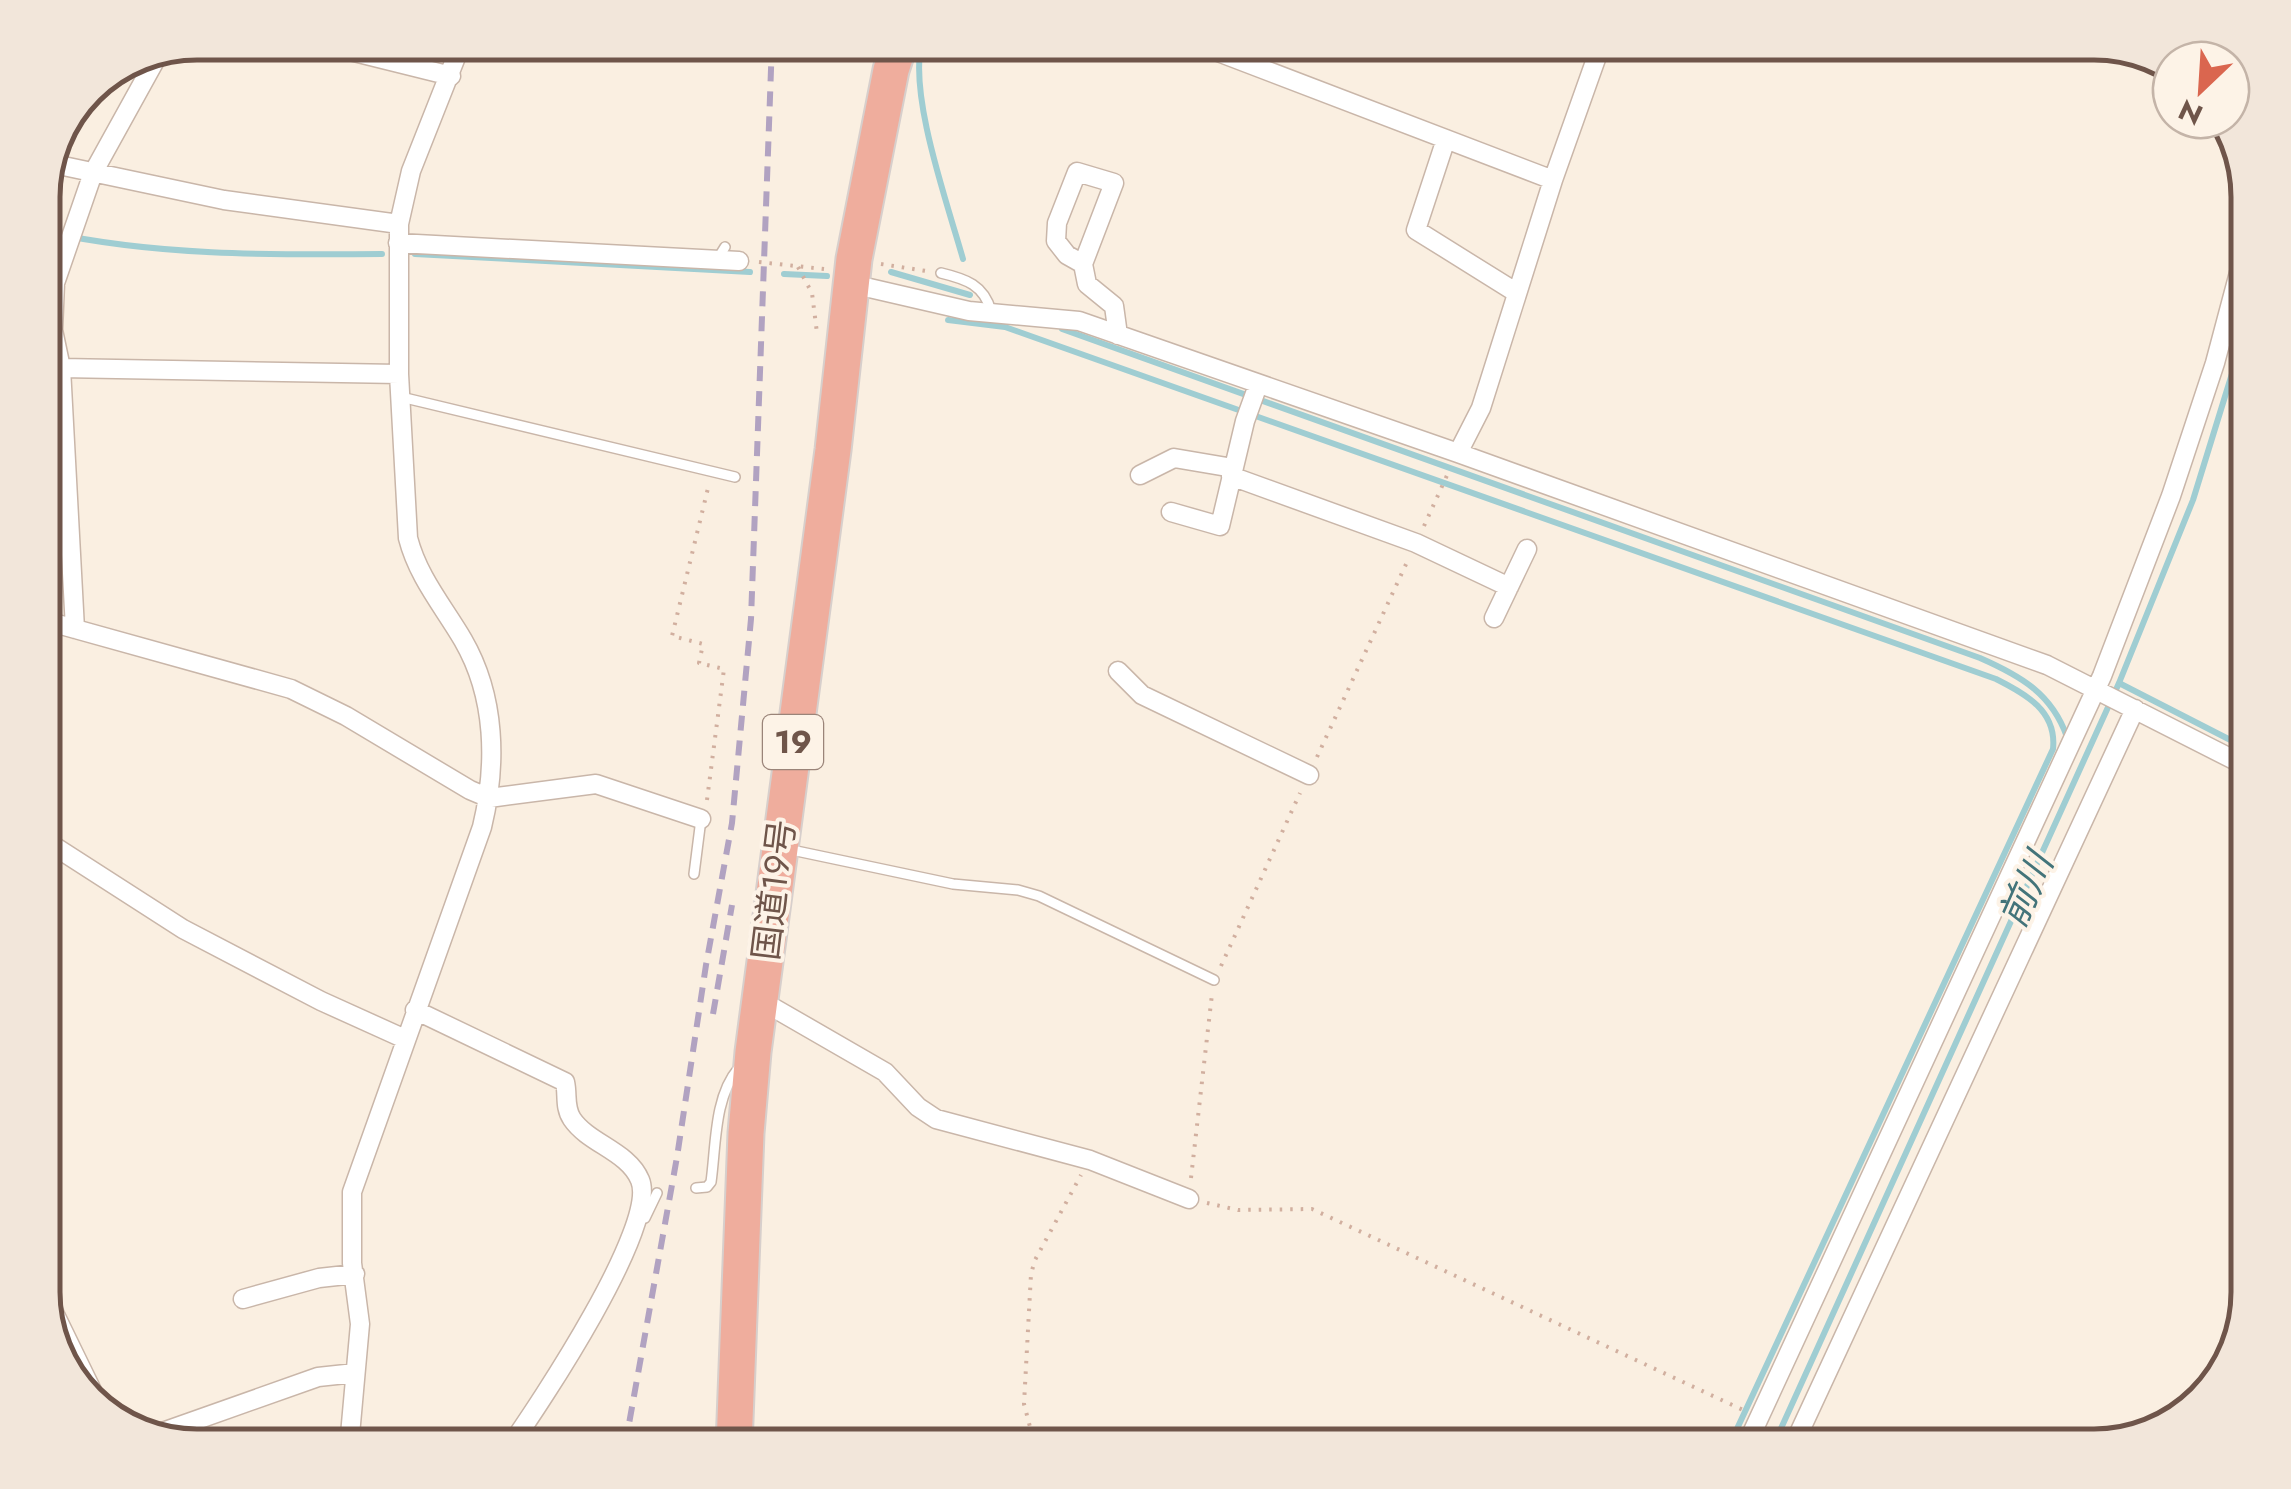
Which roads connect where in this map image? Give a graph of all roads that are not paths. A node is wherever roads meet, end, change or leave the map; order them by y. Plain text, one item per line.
1 (387, 60) edge
2 (456, 60) edge
3 (894, 60) edge
4 (1239, 60) edge
5 (1596, 60) edge
6 (151, 68) edge
7 (451, 76) junction
8 (1446, 139) junction
9 (64, 166) edge
10 (93, 173) junction
11 (1553, 180) junction
12 (399, 234) junction
13 (739, 261) road end
14 (1084, 264) junction
15 (60, 269) edge
16 (854, 272) junction
17 (941, 273) road end
18 (1517, 293) junction
19 (2231, 304) edge
20 (991, 314) junction
21 (1118, 335) junction
22 (60, 363) edge
23 (61, 368) junction
24 (400, 374) junction
25 (1258, 385) junction
26 (401, 397) junction
27 (1458, 453) junction
28 (1232, 472) junction
29 (1140, 474) dead end
30 (734, 477) dead end
31 (1171, 512) dead end
32 (1527, 549) dead end
33 (1509, 587) junction
34 (1494, 618) dead end
35 (60, 624) edge
36 (75, 628) junction
37 (1118, 671) dead end
38 (2100, 691) junction
39 (2130, 706) junction
40 (2231, 758) edge
41 (1308, 776) road end
42 (489, 798) junction
43 (701, 819) joint
44 (780, 847) junction
45 (60, 850) edge
46 (694, 874) dead end
47 (1214, 980) road end
48 (760, 1006) junction
49 (416, 1010) junction
50 (405, 1039) junction
51 (753, 1052) junction
52 (696, 1188) dead end
53 (657, 1194) dead end
54 (1189, 1199) road end
55 (626, 1248) junction
56 (356, 1274) junction
57 (242, 1298) dead end
58 (356, 1373) junction
59 (177, 1427) edge
60 (351, 1429) edge
61 (522, 1429) edge
62 (735, 1429) edge
63 (1754, 1429) edge
64 (1801, 1429) edge

1 - 7 street
2 - 7 street
3 - 16 highway, 国道19号 / 19
4 - 8 street
5 - 11 street
6 - 10 street
7 - 12 street
8 - 11 street
8 - 18 street
9 - 10 street
10 - 12 street
10 - 15 street
11 - 18 street
12 - 13 street
12 - 24 street
14 - 14 street
14 - 21 street
16 - 20 street
16 - 44 highway, 国道19号 / 19
17 - 20 lane
18 - 27 street
19 - 38 street
20 - 21 street
21 - 25 street
22 - 23 street
23 - 24 street
23 - 36 street
24 - 26 street
25 - 27 street
25 - 28 street
26 - 30 lane
26 - 42 street
27 - 38 street
28 - 29 street
28 - 31 street
28 - 33 street
32 - 33 street
33 - 34 street
35 - 36 street
36 - 42 street
37 - 41 street
38 - 39 street
38 - 63 street
39 - 40 street
39 - 64 street
42 - 43 street
42 - 49 street
43 - 46 lane
44 - 47 lane
44 - 48 highway, 国道19号 / 19
45 - 50 street
48 - 51 highway, 国道19号 / 19
48 - 54 street
49 - 50 street
49 - 55 street
50 - 56 street
51 - 52 lane
51 - 62 highway, 国道19号 / 19
53 - 55 lane
55 - 61 street
56 - 57 street
56 - 58 street
58 - 59 street
58 - 60 street

